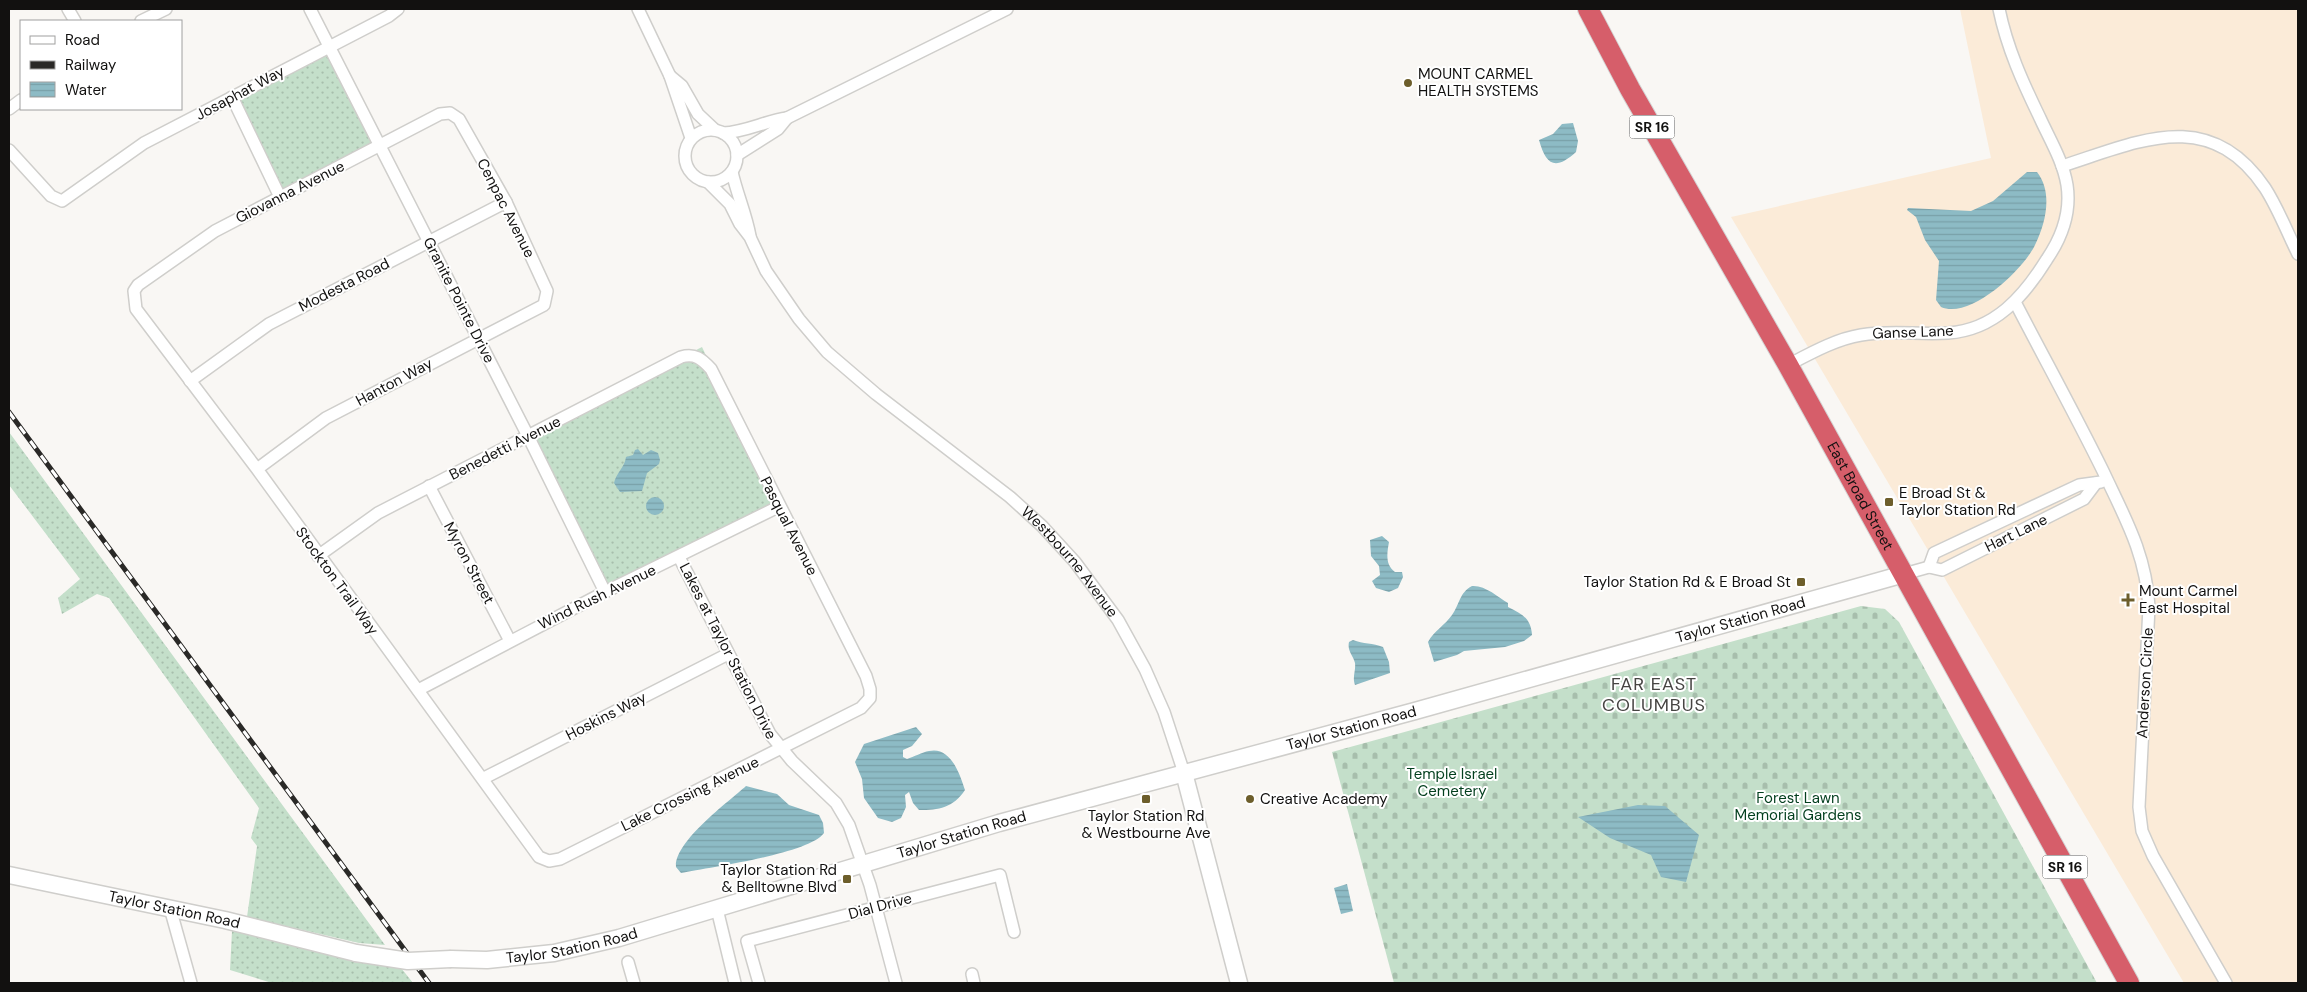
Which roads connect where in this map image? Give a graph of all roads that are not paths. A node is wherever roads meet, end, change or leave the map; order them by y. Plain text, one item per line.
1 (68, 9) edge
2 (166, 9) edge
3 (310, 9) edge
4 (398, 9) edge
5 (638, 9) edge
6 (1006, 9) edge
7 (1588, 9) edge
8 (1999, 9) edge
9 (74, 20) edge
10 (143, 20) edge
11 (328, 46) junction
12 (670, 76) junction
13 (232, 97) junction
14 (20, 101) edge
15 (9, 110) edge
16 (450, 113) joint
17 (787, 118) junction
18 (719, 131) junction
19 (692, 138) junction
20 (380, 146) junction
21 (9, 150) edge
22 (737, 155) junction
23 (2062, 166) junction
24 (732, 172) junction
25 (708, 182) junction
26 (280, 197) junction
27 (506, 202) junction
28 (750, 237) junction
29 (429, 241) junction
30 (2298, 254) edge
31 (138, 285) joint
32 (2015, 302) junction
33 (540, 308) joint
34 (478, 338) junction
35 (699, 357) joint
36 (1788, 365) junction
37 (190, 381) junction
38 (528, 436) junction
39 (257, 469) junction
40 (2102, 482) junction
41 (429, 486) junction
42 (778, 507) junction
43 (318, 556) junction
44 (680, 557) junction
45 (1929, 567) junction
46 (1904, 574) junction
47 (605, 592) junction
48 (510, 641) junction
49 (728, 654) junction
50 (418, 690) junction
51 (870, 698) joint
52 (781, 749) junction
53 (1184, 773) junction
54 (484, 778) junction
55 (560, 859) joint
56 (863, 864) junction
57 (9, 875) edge
58 (875, 907) junction
59 (170, 908) junction
60 (717, 909) junction
61 (1014, 932) dead end
62 (628, 962) dead end
63 (191, 983) edge
64 (634, 983) edge
65 (735, 983) edge
66 (759, 983) edge
67 (896, 983) edge
68 (1239, 983) edge
69 (2130, 983) edge
70 (2226, 983) edge

1 - 9 street
2 - 10 street
3 - 11 street, Granite Pointe Drive
4 - 11 street, Josaphat Way
5 - 12 street
6 - 17 street
7 - 36 highway, East Broad Street / SR 16
8 - 23 street, Ganse Lane
11 - 13 street, Josaphat Way
11 - 20 street, Granite Pointe Drive
12 - 18 street
12 - 19 street
13 - 21 street, Josaphat Way
13 - 26 street
14 - 15 street
16 - 20 street, Giovanna Avenue
16 - 27 street, Cenpac Avenue
17 - 18 street
17 - 22 street
18 - 19 street
18 - 22 street
19 - 25 street
20 - 26 street, Giovanna Avenue
20 - 29 street, Granite Pointe Drive
22 - 24 street
23 - 30 street
23 - 32 street, Ganse Lane
24 - 25 street
24 - 28 street, Westbourne Avenue
25 - 28 street, Westbourne Avenue
26 - 31 street, Giovanna Avenue
27 - 29 street, Modesta Road
27 - 33 street, Cenpac Avenue
28 - 53 street, Westbourne Avenue
29 - 34 street, Granite Pointe Drive
29 - 37 street, Modesta Road
31 - 37 street, Stockton Trail Way
32 - 36 street, Ganse Lane
32 - 40 street, Anderson Circle
33 - 34 street, Hanton Way
34 - 38 street, Granite Pointe Drive
34 - 39 street, Hanton Way
35 - 38 street, Benedetti Avenue
35 - 42 street, Pasqual Avenue
36 - 46 highway, East Broad Street / SR 16
37 - 39 street, Stockton Trail Way
38 - 41 street, Benedetti Avenue
38 - 47 street, Granite Pointe Drive
39 - 43 street, Stockton Trail Way
40 - 45 street, Hart Lane
40 - 45 street, Hart Lane
40 - 70 street, Anderson Circle
41 - 43 street, Benedetti Avenue
41 - 48 street, Myron Street
42 - 44 street, Wind Rush Avenue
42 - 51 street, Pasqual Avenue
43 - 50 street, Stockton Trail Way
44 - 47 street, Wind Rush Avenue
44 - 49 street, Lakes at Taylor Station Drive
45 - 46 street, Hart Lane
46 - 53 main road, Taylor Station Road
46 - 69 highway, East Broad Street / SR 16
47 - 48 street, Wind Rush Avenue
48 - 50 street, Wind Rush Avenue
49 - 52 street, Lakes at Taylor Station Drive
49 - 54 street, Hoskins Way
50 - 54 street, Stockton Trail Way
51 - 52 street, Lake Crossing Avenue
52 - 55 street, Lake Crossing Avenue
52 - 56 street, Lakes at Taylor Station Drive
53 - 56 main road, Taylor Station Road
53 - 68 main road, Westbourne Avenue
54 - 55 street, Stockton Trail Way
56 - 58 street, Lakes at Taylor Station Drive
56 - 60 main road, Taylor Station Road
57 - 59 main road, Taylor Station Road
58 - 61 street, Dial Drive
58 - 66 street, Dial Drive
58 - 67 street, Lakes at Taylor Station Drive
59 - 60 main road, Taylor Station Road, bridge
59 - 63 street
60 - 65 street
62 - 64 street

